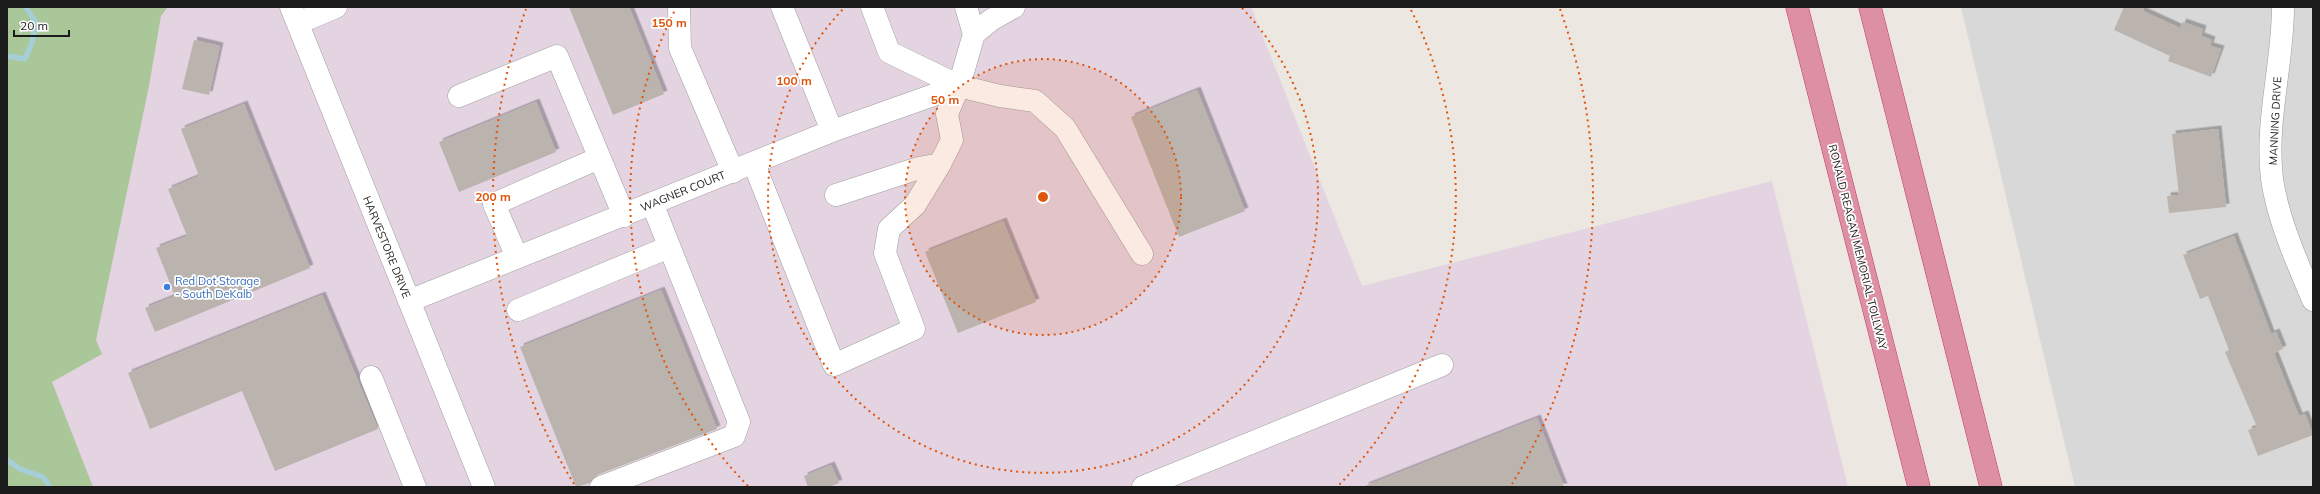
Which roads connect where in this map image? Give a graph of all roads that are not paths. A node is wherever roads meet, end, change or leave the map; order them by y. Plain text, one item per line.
1 (336, 7) edge
2 (679, 7) edge
3 (782, 7) edge
4 (872, 7) edge
5 (966, 7) edge
6 (1014, 7) edge
7 (1797, 7) edge
8 (1870, 7) edge
9 (2283, 7) edge
10 (294, 15) edge
11 (974, 34) junction
12 (959, 86) junction
13 (459, 96) dead end
14 (832, 131) junction
15 (599, 158) junction
16 (754, 164) junction
17 (940, 164) junction
18 (733, 172) junction
19 (836, 195) dead end
20 (652, 203) junction
21 (624, 216) junction
22 (669, 247) junction
23 (1142, 254) dead end
24 (517, 258) junction
25 (2312, 294) edge
26 (409, 301) junction
27 (518, 310) dead end
28 (1442, 365) dead end
29 (372, 377) dead end
30 (415, 487) edge
31 (484, 487) edge
32 (601, 487) edge
33 (1143, 487) edge
34 (1919, 487) edge
35 (1991, 487) edge

1 - 10 street
2 - 18 street
3 - 14 street
4 - 12 street
5 - 11 street
6 - 11 street
7 - 34 highway, RONALD REAGAN MEMORIAL TOLLWAY
8 - 35 highway
9 - 25 street, MANNING DRIVE
10 - 26 street, HARVESTORE DRIVE
11 - 12 street
12 - 14 street, WAGNER COURT
12 - 17 street
12 - 23 street
13 - 15 street
14 - 16 street, WAGNER COURT
15 - 21 street
15 - 24 street
16 - 17 street
16 - 18 street, WAGNER COURT
17 - 19 street
18 - 20 street, WAGNER COURT
20 - 21 street, WAGNER COURT
20 - 22 street
21 - 24 street, WAGNER COURT
22 - 27 street
22 - 32 street
24 - 26 street, WAGNER COURT
26 - 31 street, HARVESTORE DRIVE
28 - 33 street
29 - 30 street

